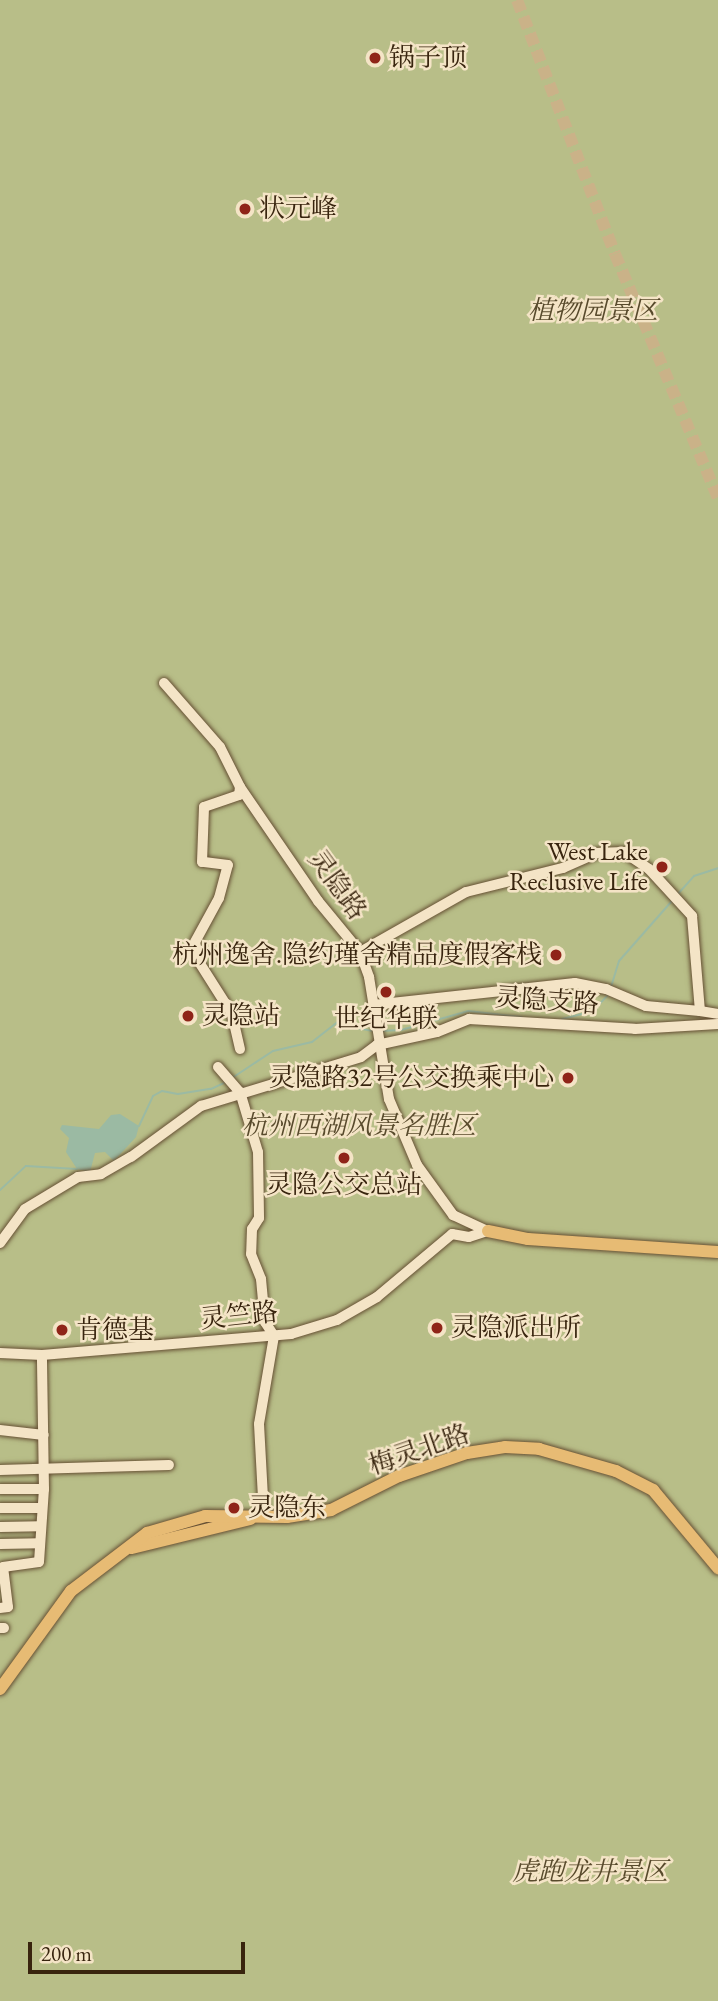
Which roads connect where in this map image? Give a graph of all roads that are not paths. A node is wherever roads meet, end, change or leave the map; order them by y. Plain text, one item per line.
1 (164, 683) dead end
2 (240, 787) junction
3 (360, 953) junction
4 (373, 1005) junction
5 (700, 1011) junction
6 (718, 1014) edge
7 (718, 1024) edge
8 (377, 1043) junction
9 (240, 1049) dead end
10 (229, 1080) junction
11 (453, 1215) junction
12 (488, 1231) junction
13 (452, 1234) junction
14 (0, 1243) edge
15 (718, 1252) edge
16 (274, 1336) junction
17 (0, 1353) edge
18 (42, 1355) junction
19 (0, 1430) edge
20 (44, 1435) junction
21 (169, 1465) dead end
22 (0, 1470) edge
23 (44, 1470) junction
24 (0, 1489) edge
25 (44, 1489) junction
26 (0, 1508) edge
27 (42, 1508) junction
28 (264, 1516) junction
29 (39, 1526) junction
30 (0, 1527) edge
31 (0, 1544) edge
32 (40, 1544) junction
33 (1, 1567) edge
34 (718, 1568) edge
35 (3, 1589) edge
36 (0, 1608) edge
37 (32, 1647) junction
38 (0, 1680) edge
39 (0, 1689) edge

1 - 2 street, 灵隐路
2 - 3 street, 灵隐路
2 - 9 street
3 - 4 street, 灵隐路
3 - 5 street
4 - 5 street
4 - 8 street, 灵隐路
5 - 6 street
7 - 8 street, 灵隐支路
8 - 10 street, 灵隐支路
8 - 11 street, 灵隐路
10 - 14 street, 灵隐支路
10 - 16 street
11 - 12 street
11 - 13 street
12 - 13 street
12 - 15 main road
13 - 16 street, 灵竺路
16 - 18 street, 灵竺路
16 - 28 street
17 - 18 street, 灵竺路
18 - 20 street
19 - 20 street
20 - 23 street
21 - 23 street
22 - 23 street
23 - 25 street
24 - 25 street
25 - 27 street
26 - 27 street
27 - 29 street
28 - 34 main road, 梅灵北路
28 - 37 main road, 梅灵北路
29 - 30 street
29 - 32 street
31 - 32 street
32 - 33 street
33 - 35 street
35 - 36 street
37 - 38 main road, 梅灵北路
37 - 39 main road, 梅灵北路

